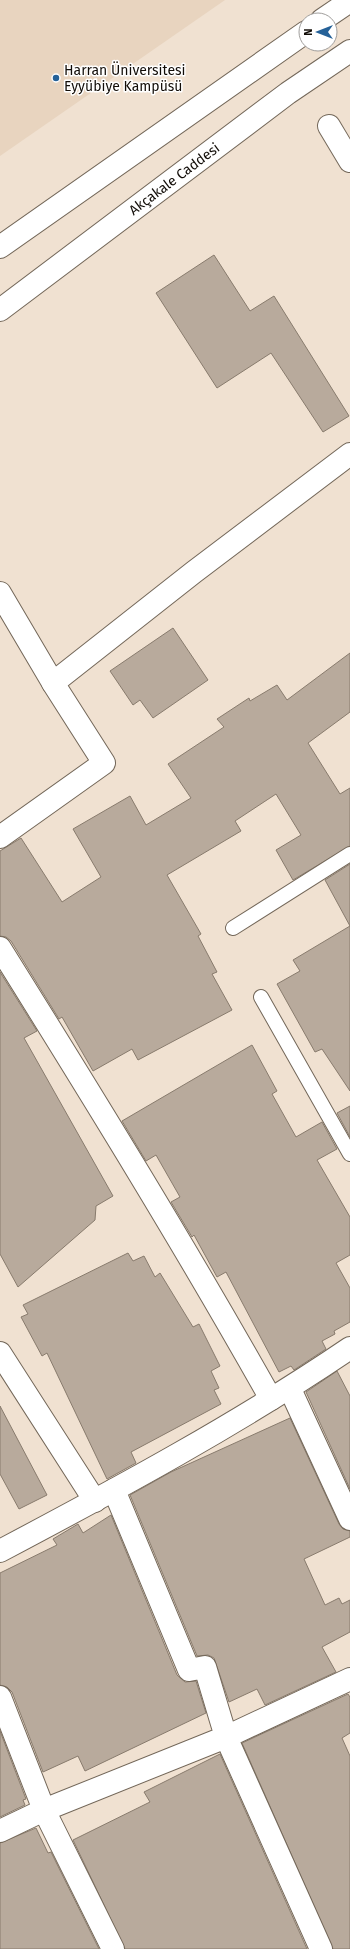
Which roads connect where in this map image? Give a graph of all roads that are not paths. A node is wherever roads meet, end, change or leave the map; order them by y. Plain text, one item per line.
1 (350, 1) edge
2 (334, 12) edge
3 (298, 38) edge
4 (350, 51) edge
5 (329, 126) dead end
6 (350, 160) edge
7 (0, 247) edge
8 (0, 310) edge
9 (350, 454) edge
10 (0, 593) edge
11 (53, 684) junction
12 (0, 837) edge
13 (350, 854) edge
14 (233, 928) dead end
15 (0, 948) edge
16 (261, 997) dead end
17 (350, 1154) edge
18 (350, 1348) edge
19 (0, 1353) edge
20 (290, 1389) junction
21 (271, 1399) junction
22 (114, 1490) junction
23 (95, 1501) junction
24 (350, 1519) edge
25 (0, 1551) edge
26 (350, 1679) edge
27 (0, 1697) edge
28 (226, 1737) junction
29 (44, 1810) junction
30 (0, 1831) edge
31 (113, 1949) edge
32 (321, 1949) edge

1 - 2 street
3 - 7 street
4 - 8 street, Akçakale Caddesi
5 - 6 street
9 - 11 street
10 - 11 street
11 - 12 street
13 - 14 lane
15 - 21 street
16 - 17 lane
18 - 20 street
19 - 23 street
20 - 21 street
20 - 24 street
21 - 22 street
22 - 23 street
22 - 28 street
23 - 25 street
26 - 28 street
27 - 29 street
28 - 29 street
28 - 32 street
29 - 30 street
29 - 31 street

